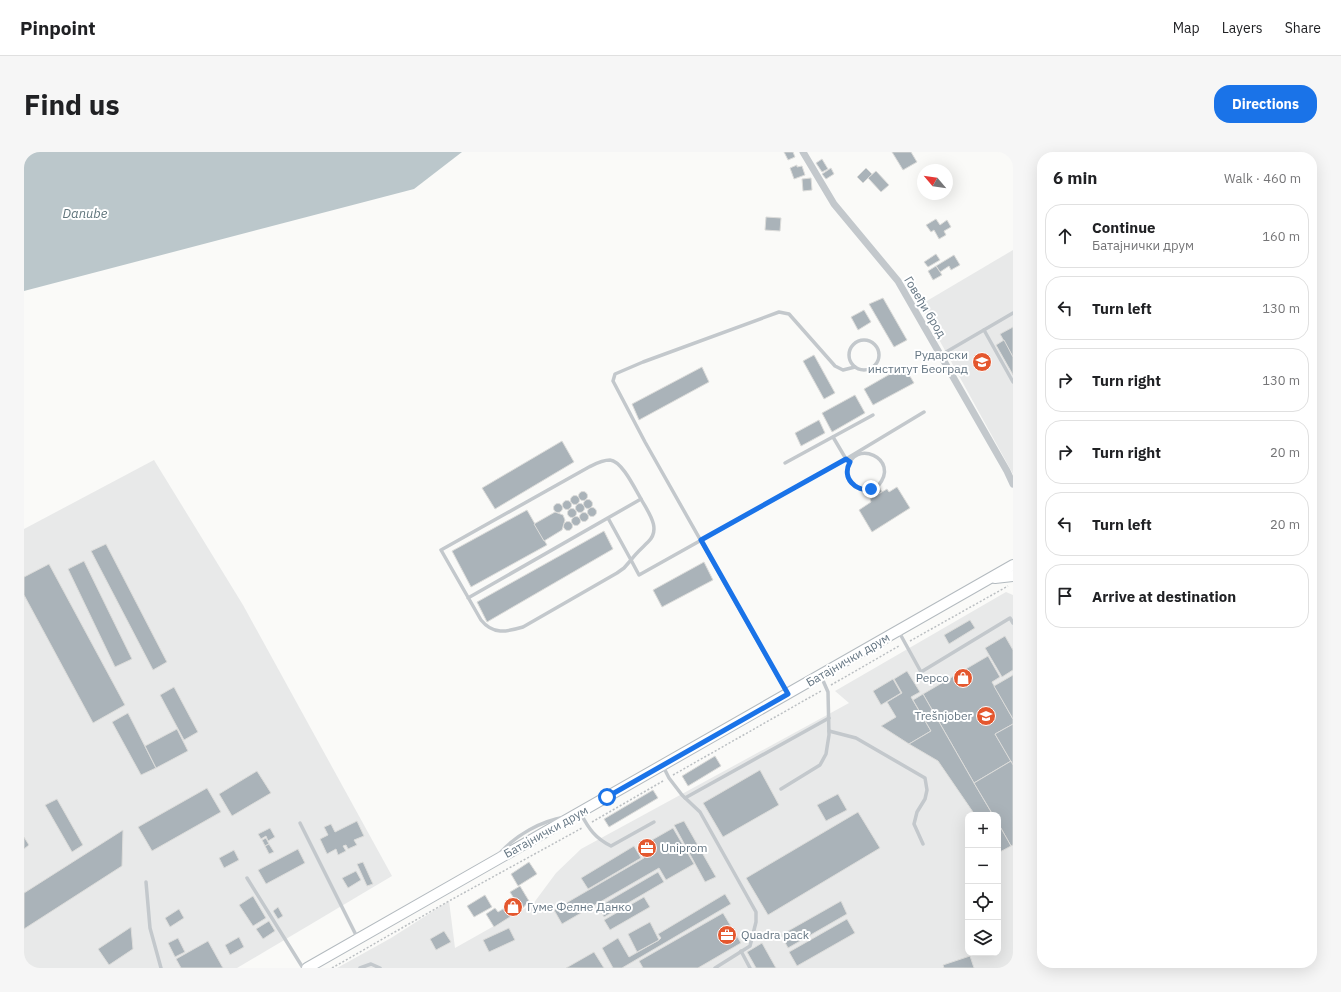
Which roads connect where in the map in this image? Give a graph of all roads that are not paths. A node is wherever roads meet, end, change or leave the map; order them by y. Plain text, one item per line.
1 (803, 152) edge
2 (1013, 313) edge
3 (984, 330) junction
4 (941, 355) junction
5 (854, 367) junction
6 (1013, 382) edge
7 (924, 412) dead end
8 (873, 415) dead end
9 (833, 437) junction
10 (846, 459) junction
11 (850, 462) junction
12 (785, 463) dead end
13 (1013, 484) edge
14 (878, 486) dead end
15 (871, 489) dead end
16 (641, 499) junction
17 (608, 518) junction
18 (701, 540) junction
19 (631, 560) junction
20 (1013, 565) edge
21 (1013, 576) edge
22 (991, 578) junction
23 (468, 598) junction
24 (1013, 623) edge
25 (898, 631) junction
26 (820, 675) junction
27 (788, 694) junction
28 (829, 718) junction
29 (829, 731) junction
30 (663, 766) junction
31 (780, 789) dead end
32 (685, 798) junction
33 (579, 813) junction
34 (654, 822) dead end
35 (300, 823) dead end
36 (923, 844) dead end
37 (247, 878) dead end
38 (146, 882) dead end
39 (358, 938) junction
40 (741, 951) junction
41 (160, 968) edge
42 (303, 968) edge
43 (307, 968) edge
44 (360, 968) edge
45 (380, 968) edge
46 (715, 968) edge
47 (750, 968) edge

1 - 4 street, Говеђи брод
2 - 3 lane
3 - 4 lane
3 - 6 lane
4 - 13 street, Говеђи брод
5 - 5 lane
5 - 18 lane
7 - 10 lane
8 - 9 lane
9 - 10 lane
9 - 12 lane
10 - 11 lane
10 - 18 lane
11 - 14 lane
11 - 15 lane
16 - 17 lane
16 - 19 lane
16 - 23 lane
17 - 19 lane
17 - 23 lane
18 - 19 lane
18 - 27 lane
19 - 23 lane
20 - 22 main road, Батајнички друм
21 - 22 main road
22 - 25 main road, Батајнички друм
24 - 25 lane
25 - 26 main road, Батајнички друм
26 - 27 main road, Батајнички друм
26 - 28 lane
27 - 30 main road, Батајнички друм
28 - 29 lane
28 - 32 lane
29 - 31 lane
29 - 36 lane
30 - 32 lane
30 - 33 main road, Батајнички друм
32 - 40 lane
33 - 34 lane
33 - 39 main road, Батајнички друм
35 - 39 lane
37 - 42 lane
38 - 41 lane
39 - 43 main road, Батајнички друм
40 - 46 lane
40 - 47 lane
44 - 45 lane

